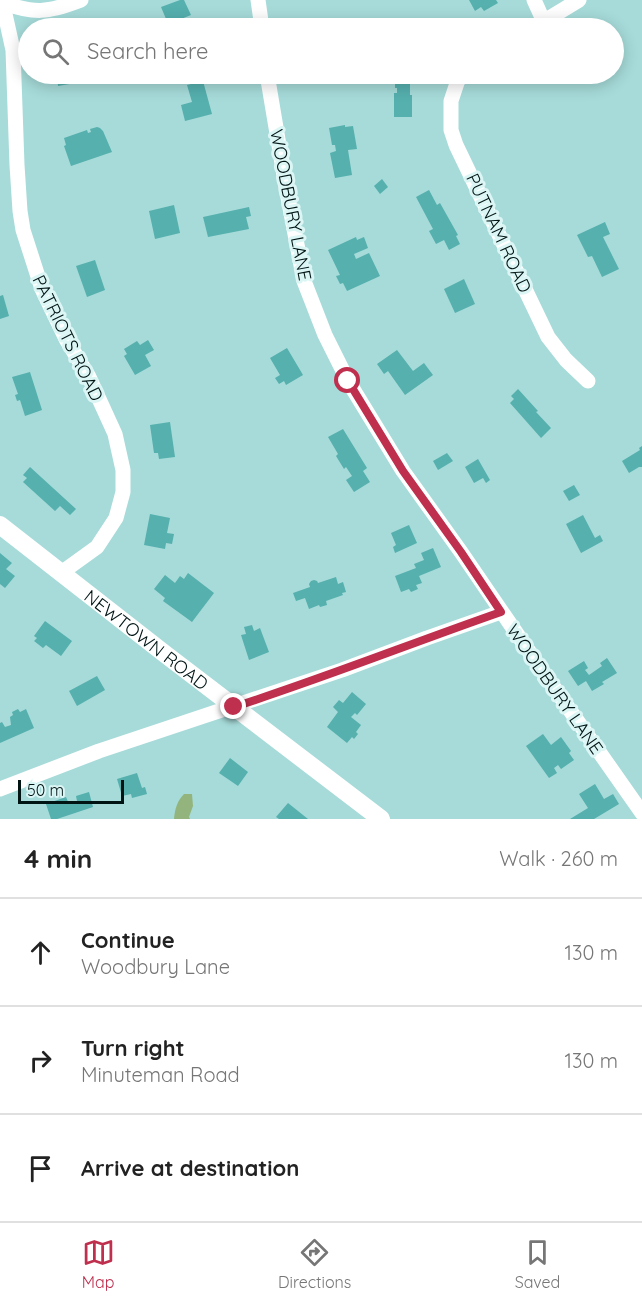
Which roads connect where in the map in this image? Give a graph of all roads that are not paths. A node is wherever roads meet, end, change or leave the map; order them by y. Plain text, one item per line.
1 (81, 0) edge
2 (258, 0) edge
3 (534, 0) edge
4 (579, 0) edge
5 (0, 4) edge
6 (261, 18) edge
7 (538, 18) edge
8 (550, 18) edge
9 (269, 84) edge
10 (457, 84) edge
11 (588, 381) dead end
12 (0, 525) edge
13 (61, 573) junction
14 (501, 612) junction
15 (234, 707) junction
16 (0, 789) edge
17 (642, 813) edge
18 (381, 819) edge

1 - 5 street
2 - 6 street
3 - 7 street
4 - 8 street
5 - 13 street, PATRIOTS ROAD
9 - 14 street, WOODBURY LANE
10 - 11 street, PUTNAM ROAD
12 - 13 street, NEWTOWN ROAD
13 - 15 street, NEWTOWN ROAD
14 - 15 street
14 - 17 street, WOODBURY LANE
15 - 16 street
15 - 18 street, NEWTOWN ROAD

